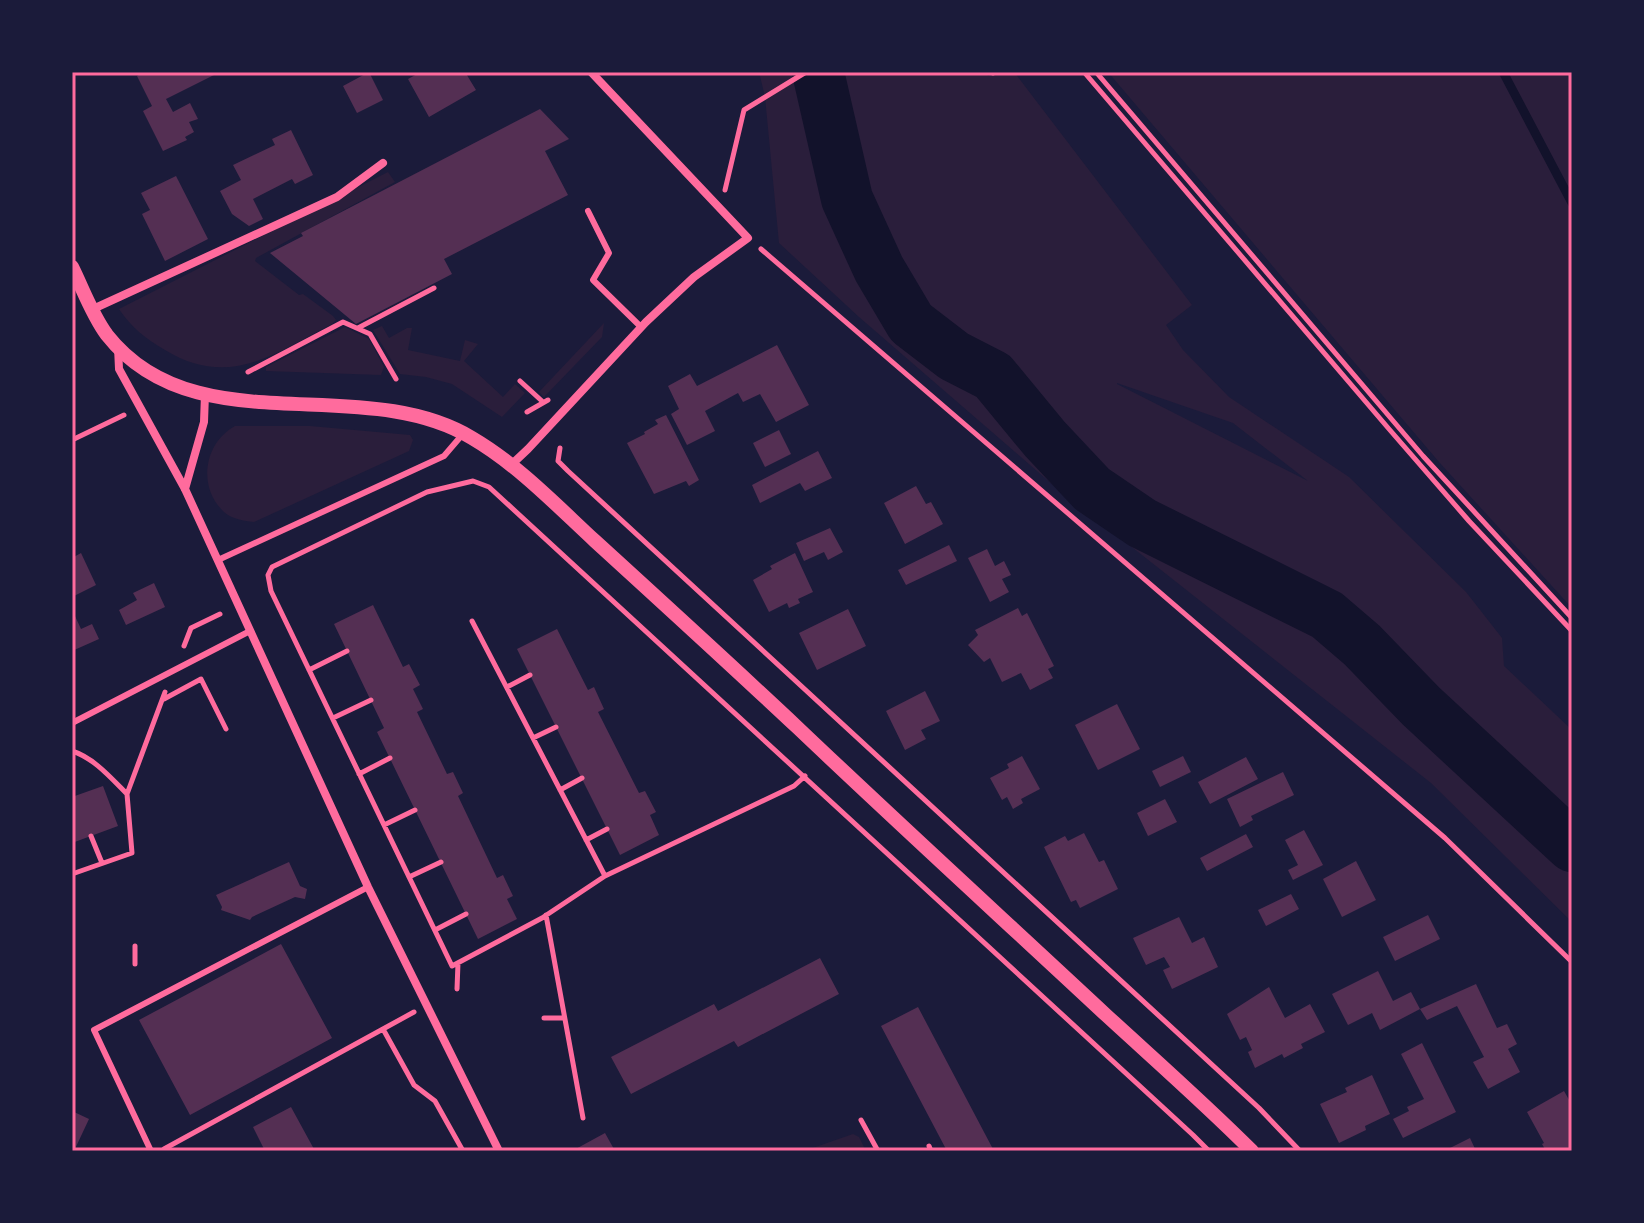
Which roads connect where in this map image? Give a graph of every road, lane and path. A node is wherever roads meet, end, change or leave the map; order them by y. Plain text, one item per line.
1 (591, 72) edge
2 (806, 72) edge
3 (1084, 72) edge
4 (1096, 72) edge
5 (383, 163) dead end
6 (588, 211) dead end
7 (736, 223) junction
8 (748, 238) junction
9 (72, 267) edge
10 (434, 288) dead end
11 (93, 309) junction
12 (641, 327) junction
13 (357, 328) junction
14 (118, 346) junction
15 (248, 372) dead end
16 (396, 379) dead end
17 (520, 381) dead end
18 (205, 394) junction
19 (543, 402) dead end
20 (124, 415) dead end
21 (464, 433) junction
22 (72, 440) edge
23 (560, 448) dead end
24 (511, 465) junction
25 (185, 489) junction
26 (218, 560) junction
27 (220, 614) dead end
28 (1572, 618) edge
29 (472, 621) dead end
30 (250, 631) junction
31 (1572, 631) edge
32 (347, 651) dead end
33 (174, 670) junction
34 (309, 670) junction
35 (530, 675) dead end
36 (507, 687) junction
37 (163, 700) junction
38 (371, 700) dead end
39 (333, 718) junction
40 (72, 723) edge
41 (556, 727) dead end
42 (226, 729) dead end
43 (533, 738) junction
44 (72, 751) edge
45 (390, 758) dead end
46 (359, 774) junction
47 (805, 776) junction
48 (582, 778) dead end
49 (560, 790) junction
50 (127, 794) junction
51 (415, 810) dead end
52 (384, 825) junction
53 (607, 829) dead end
54 (91, 836) dead end
55 (586, 840) junction
56 (441, 862) dead end
57 (102, 863) junction
58 (72, 874) edge
59 (605, 876) junction
60 (409, 877) junction
61 (368, 887) junction
62 (466, 914) dead end
63 (546, 915) junction
64 (434, 930) junction
65 (135, 946) dead end
66 (1572, 962) edge
67 (458, 963) junction
68 (135, 964) dead end
69 (457, 989) dead end
70 (417, 1011) dead end
71 (544, 1018) dead end
72 (564, 1018) junction
73 (383, 1029) junction
74 (583, 1118) dead end
75 (861, 1120) dead end
76 (151, 1151) edge
77 (160, 1151) edge
78 (463, 1151) edge
79 (499, 1151) edge
80 (878, 1151) edge
81 (1209, 1151) edge
82 (1252, 1151) edge
83 (1300, 1151) edge

1 - 7 street
2 - 7 path
3 - 31 path
4 - 28 path
5 - 11 street
6 - 12 lane
7 - 8 street
8 - 12 street
8 - 66 path
9 - 11 street
10 - 13 path
11 - 14 street
12 - 24 street
13 - 15 path
13 - 16 path
14 - 18 street
14 - 25 street
17 - 19 path
18 - 21 street
18 - 25 street
20 - 22 path
21 - 24 street
21 - 26 lane
23 - 83 path
24 - 82 street
25 - 26 street
26 - 30 street
27 - 33 path
29 - 36 path
30 - 33 lane
30 - 61 street
32 - 34 path
33 - 37 path
33 - 40 lane
34 - 39 path
34 - 47 path
35 - 36 path
36 - 43 path
37 - 42 path
37 - 50 path
38 - 39 path
39 - 46 path
41 - 43 path
43 - 49 path
44 - 50 path
45 - 46 path
46 - 52 path
47 - 59 path
47 - 81 path
48 - 49 path
49 - 55 path
50 - 57 path
51 - 52 path
52 - 60 path
53 - 55 path
54 - 57 path
55 - 59 path
56 - 60 path
57 - 58 path
59 - 63 path
60 - 64 path
61 - 76 lane
61 - 79 street
62 - 64 path
63 - 67 path
63 - 72 path
64 - 67 path
65 - 68 path
67 - 69 path
70 - 73 path
71 - 72 path
72 - 74 path
73 - 77 path
73 - 78 path
75 - 80 path

